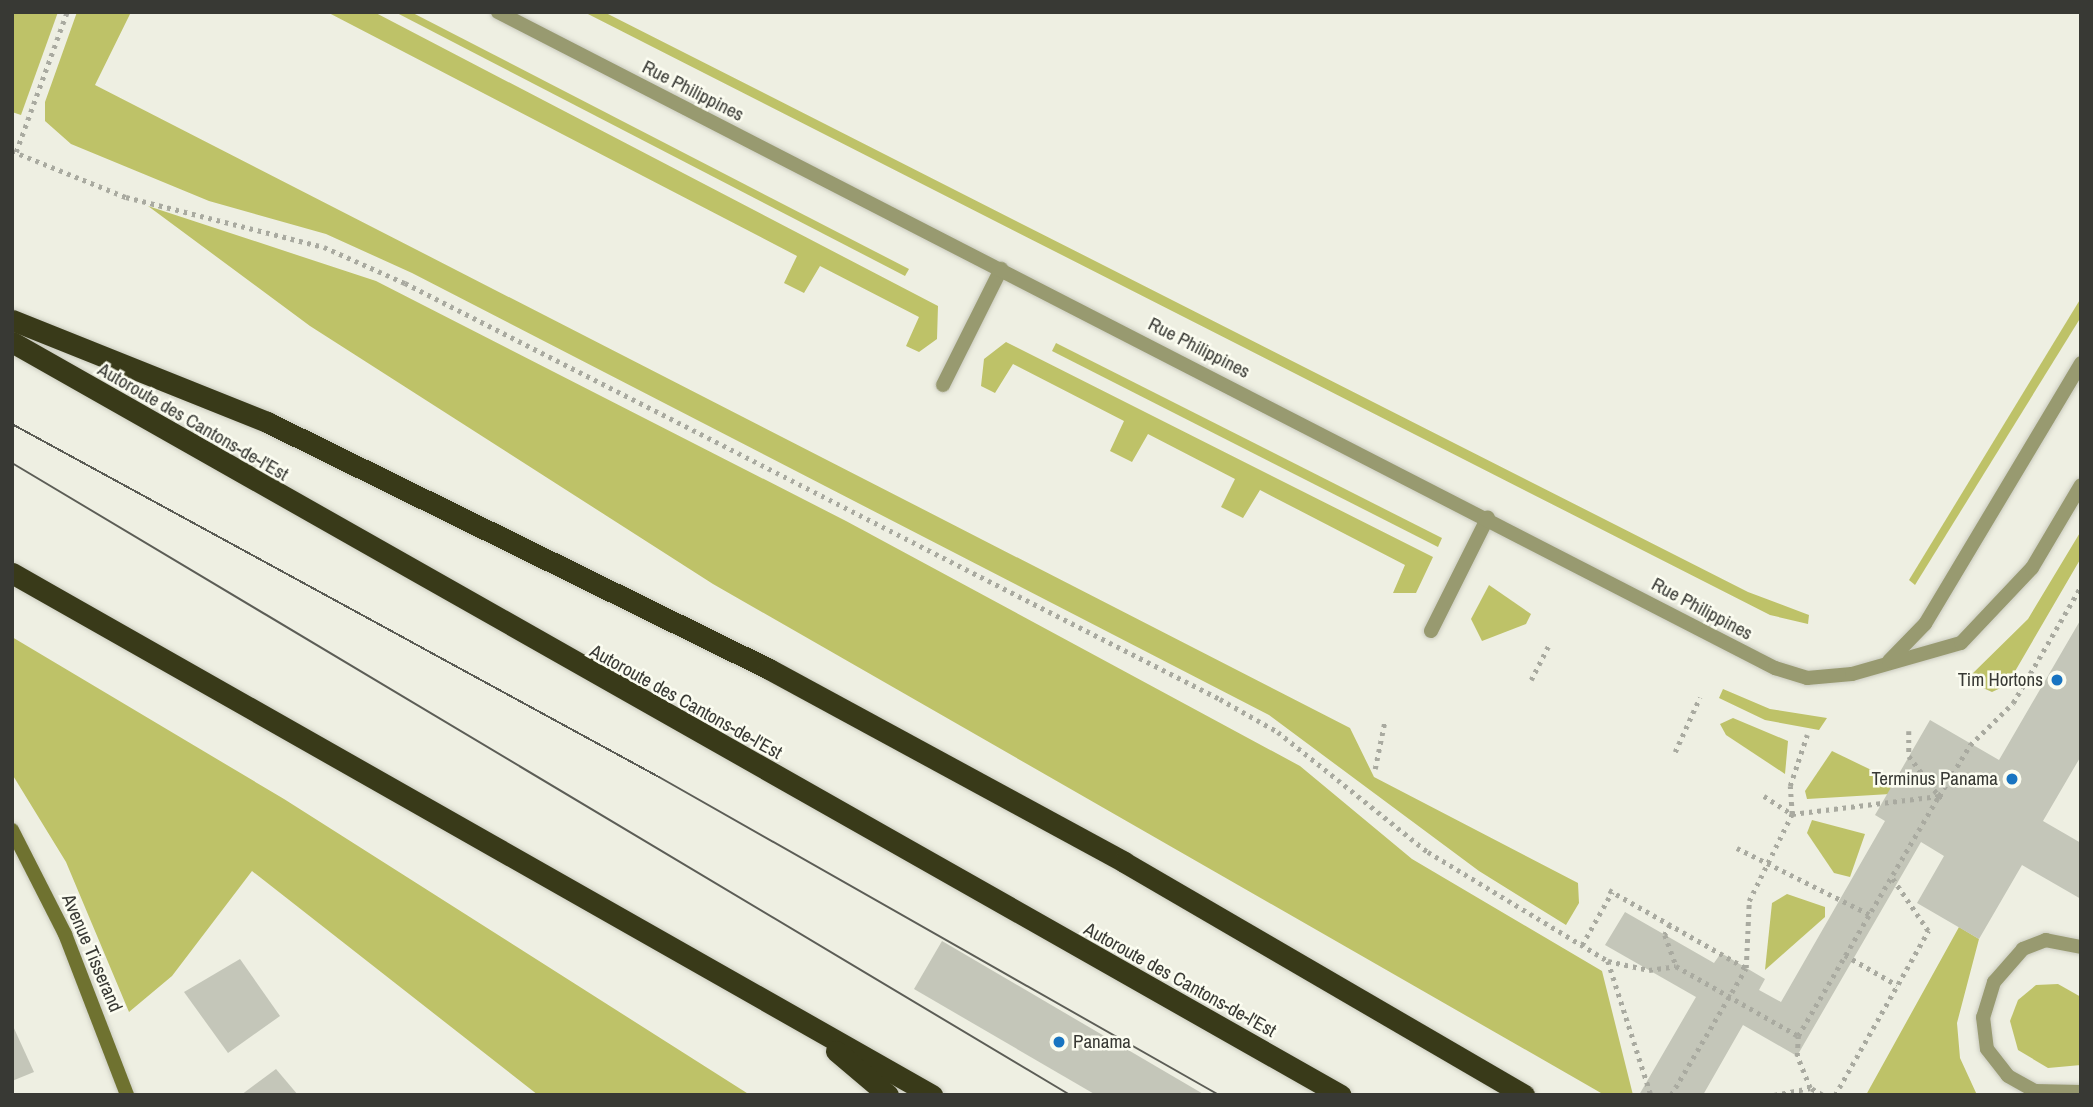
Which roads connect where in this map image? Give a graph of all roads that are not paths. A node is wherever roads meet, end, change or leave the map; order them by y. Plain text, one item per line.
1 (498, 12) edge
2 (1001, 269) junction
3 (12, 320) edge
4 (12, 342) edge
5 (2081, 363) edge
6 (943, 385) dead end
7 (2081, 485) edge
8 (1488, 517) junction
9 (12, 573) edge
10 (1431, 631) dead end
11 (1889, 661) junction
12 (12, 830) edge
13 (2081, 947) edge
14 (795, 1015) junction
15 (2081, 1092) edge
16 (127, 1095) edge
17 (888, 1095) edge
18 (932, 1095) edge
19 (1341, 1095) edge
20 (1524, 1095) edge

1 - 2 street, Rue Philippines
2 - 6 street
2 - 8 street, Rue Philippines
3 - 20 highway
4 - 19 highway, Autoroute des Cantons-de-l'Est
5 - 11 street, Rue Philippines
7 - 11 street, Rue Philippines
8 - 10 street
8 - 11 street, Rue Philippines
9 - 14 highway
12 - 16 street, Avenue Tisserand
13 - 15 street
14 - 17 highway
14 - 18 highway

